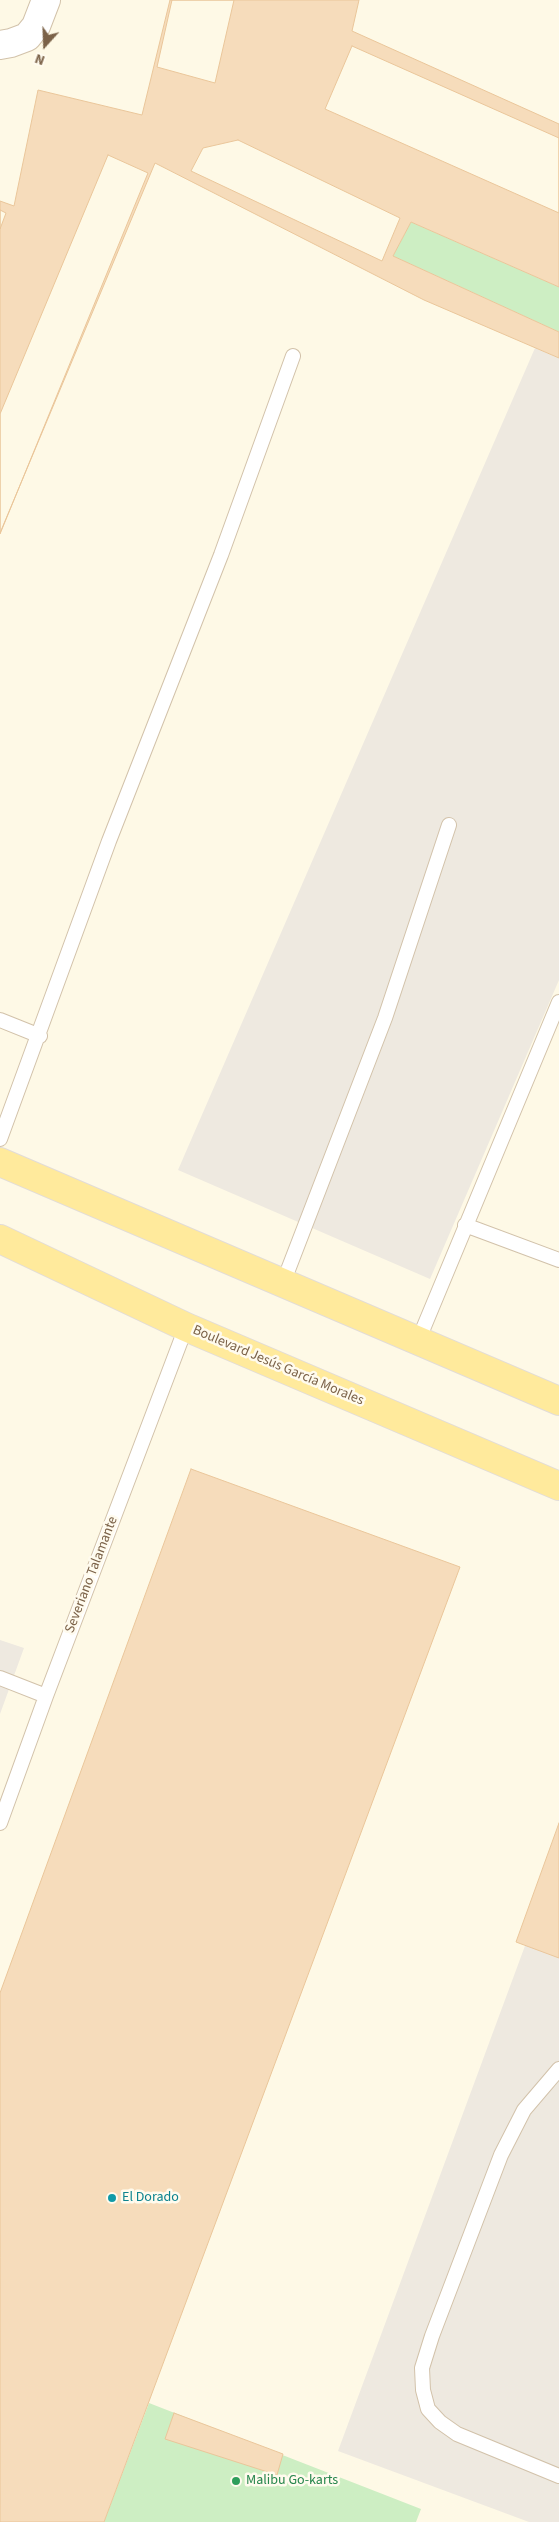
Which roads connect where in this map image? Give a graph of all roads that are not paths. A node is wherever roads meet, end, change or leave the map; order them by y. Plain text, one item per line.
1 (45, 5) edge
2 (0, 44) edge
3 (293, 356) dead end
4 (449, 825) dead end
5 (559, 1002) edge
6 (0, 1020) edge
7 (40, 1036) junction
8 (0, 1139) edge
9 (0, 1162) edge
10 (465, 1225) junction
11 (0, 1239) edge
12 (559, 1260) edge
13 (283, 1282) junction
14 (186, 1327) junction
15 (418, 1341) junction
16 (559, 1401) edge
17 (559, 1486) edge
18 (0, 1678) edge
19 (46, 1696) junction
20 (0, 1823) edge
21 (559, 2069) edge
22 (559, 2476) edge

1 - 2 street
3 - 7 lane
4 - 13 lane
5 - 10 lane
6 - 7 lane
7 - 8 lane
9 - 13 main road
10 - 12 lane
10 - 15 lane
11 - 14 main road, Boulevard Jesús García Morales
13 - 15 main road
14 - 17 main road, Boulevard Jesús García Morales
14 - 19 lane, Severiano Talamante
15 - 16 main road
18 - 19 lane
19 - 20 lane, Severiano Talamante
21 - 22 lane

